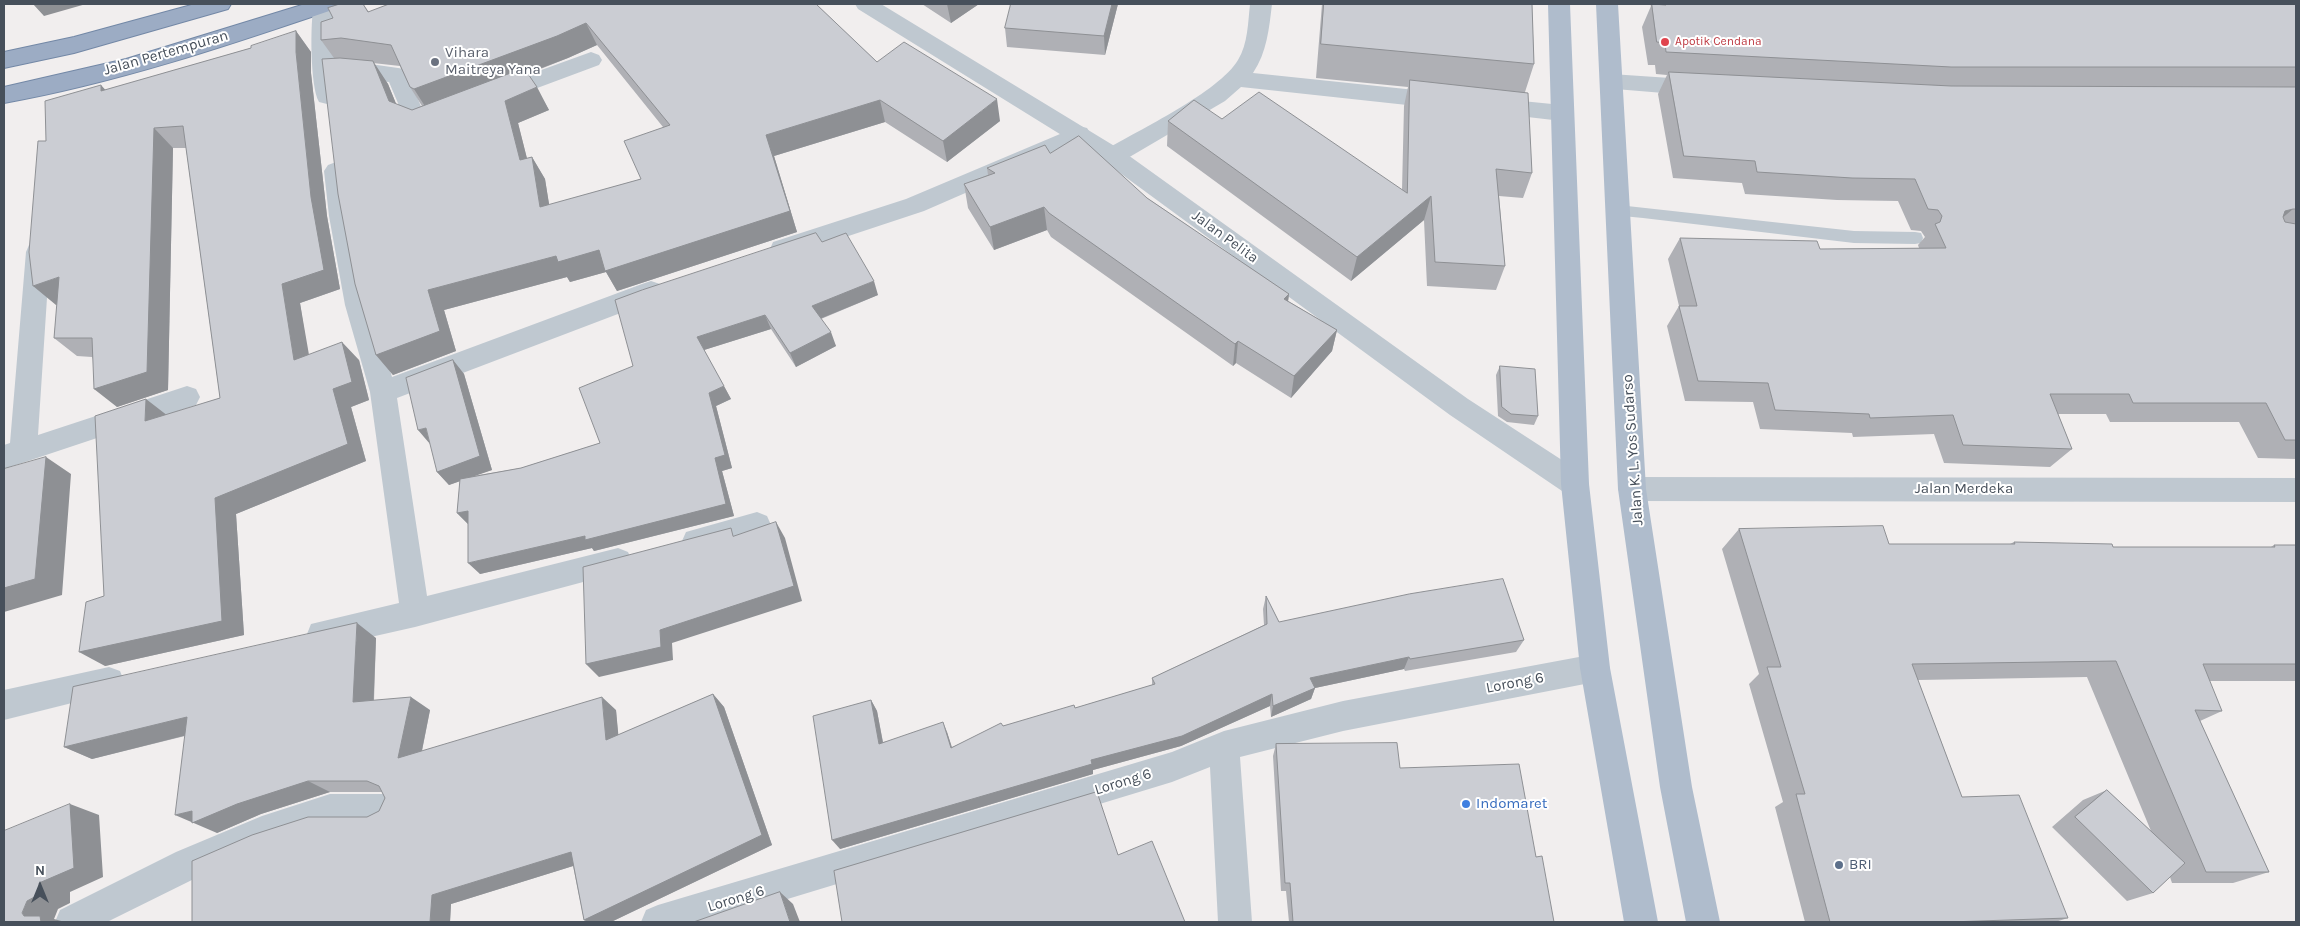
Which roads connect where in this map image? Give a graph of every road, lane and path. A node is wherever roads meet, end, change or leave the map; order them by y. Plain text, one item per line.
1 (220, 4) edge
2 (326, 4) edge
3 (866, 4) edge
4 (1261, 4) edge
5 (1559, 4) edge
6 (1607, 4) edge
7 (187, 9) edge
8 (4, 60) edge
9 (592, 60) dead end
10 (324, 73) junction
11 (1237, 79) junction
12 (1611, 82) junction
13 (1724, 90) edge
14 (4, 95) edge
15 (1562, 113) junction
16 (330, 120) edge
17 (1079, 134) junction
18 (333, 149) edge
19 (1113, 156) junction
20 (1618, 211) junction
21 (40, 234) edge
22 (1915, 238) dead end
23 (763, 255) edge
24 (669, 286) edge
25 (383, 392) junction
26 (187, 397) dead end
27 (13, 454) edge
28 (1575, 484) junction
29 (1632, 489) junction
30 (2296, 490) edge
31 (757, 525) dead end
32 (672, 547) edge
33 (643, 554) edge
34 (415, 613) junction
35 (300, 639) edge
36 (1595, 668) junction
37 (138, 675) edge
38 (4, 705) edge
39 (1224, 746) junction
40 (387, 810) edge
41 (72, 922) edge
42 (658, 922) edge
43 (1235, 922) edge
44 (1641, 922) edge
45 (1703, 922) edge

1 - 7 highway, Jalan Pertempuran
2 - 10 street
2 - 14 highway, Jalan Pertempuran
3 - 17 street, Jalan Pelita
4 - 11 street
5 - 15 main road
6 - 12 main road, Jalan K. L. Yos Sudarso
7 - 8 highway, Jalan Pertempuran
9 - 10 street
10 - 16 street
11 - 15 street
11 - 19 street
12 - 13 street
12 - 20 main road, Jalan K. L. Yos Sudarso
15 - 28 main road
17 - 19 street, Jalan Pelita
17 - 23 street
18 - 25 street
19 - 28 street, Jalan Pelita
20 - 22 lane
20 - 29 main road, Jalan K. L. Yos Sudarso
21 - 27 street
24 - 25 street
25 - 34 street
26 - 27 street
28 - 36 main road
29 - 30 street, Jalan Merdeka
29 - 45 main road, Jalan K. L. Yos Sudarso
31 - 32 street
33 - 34 street
34 - 35 street
36 - 39 street, Lorong 6
36 - 44 main road
37 - 38 street
39 - 42 street, Lorong 6
39 - 43 street
40 - 41 street

